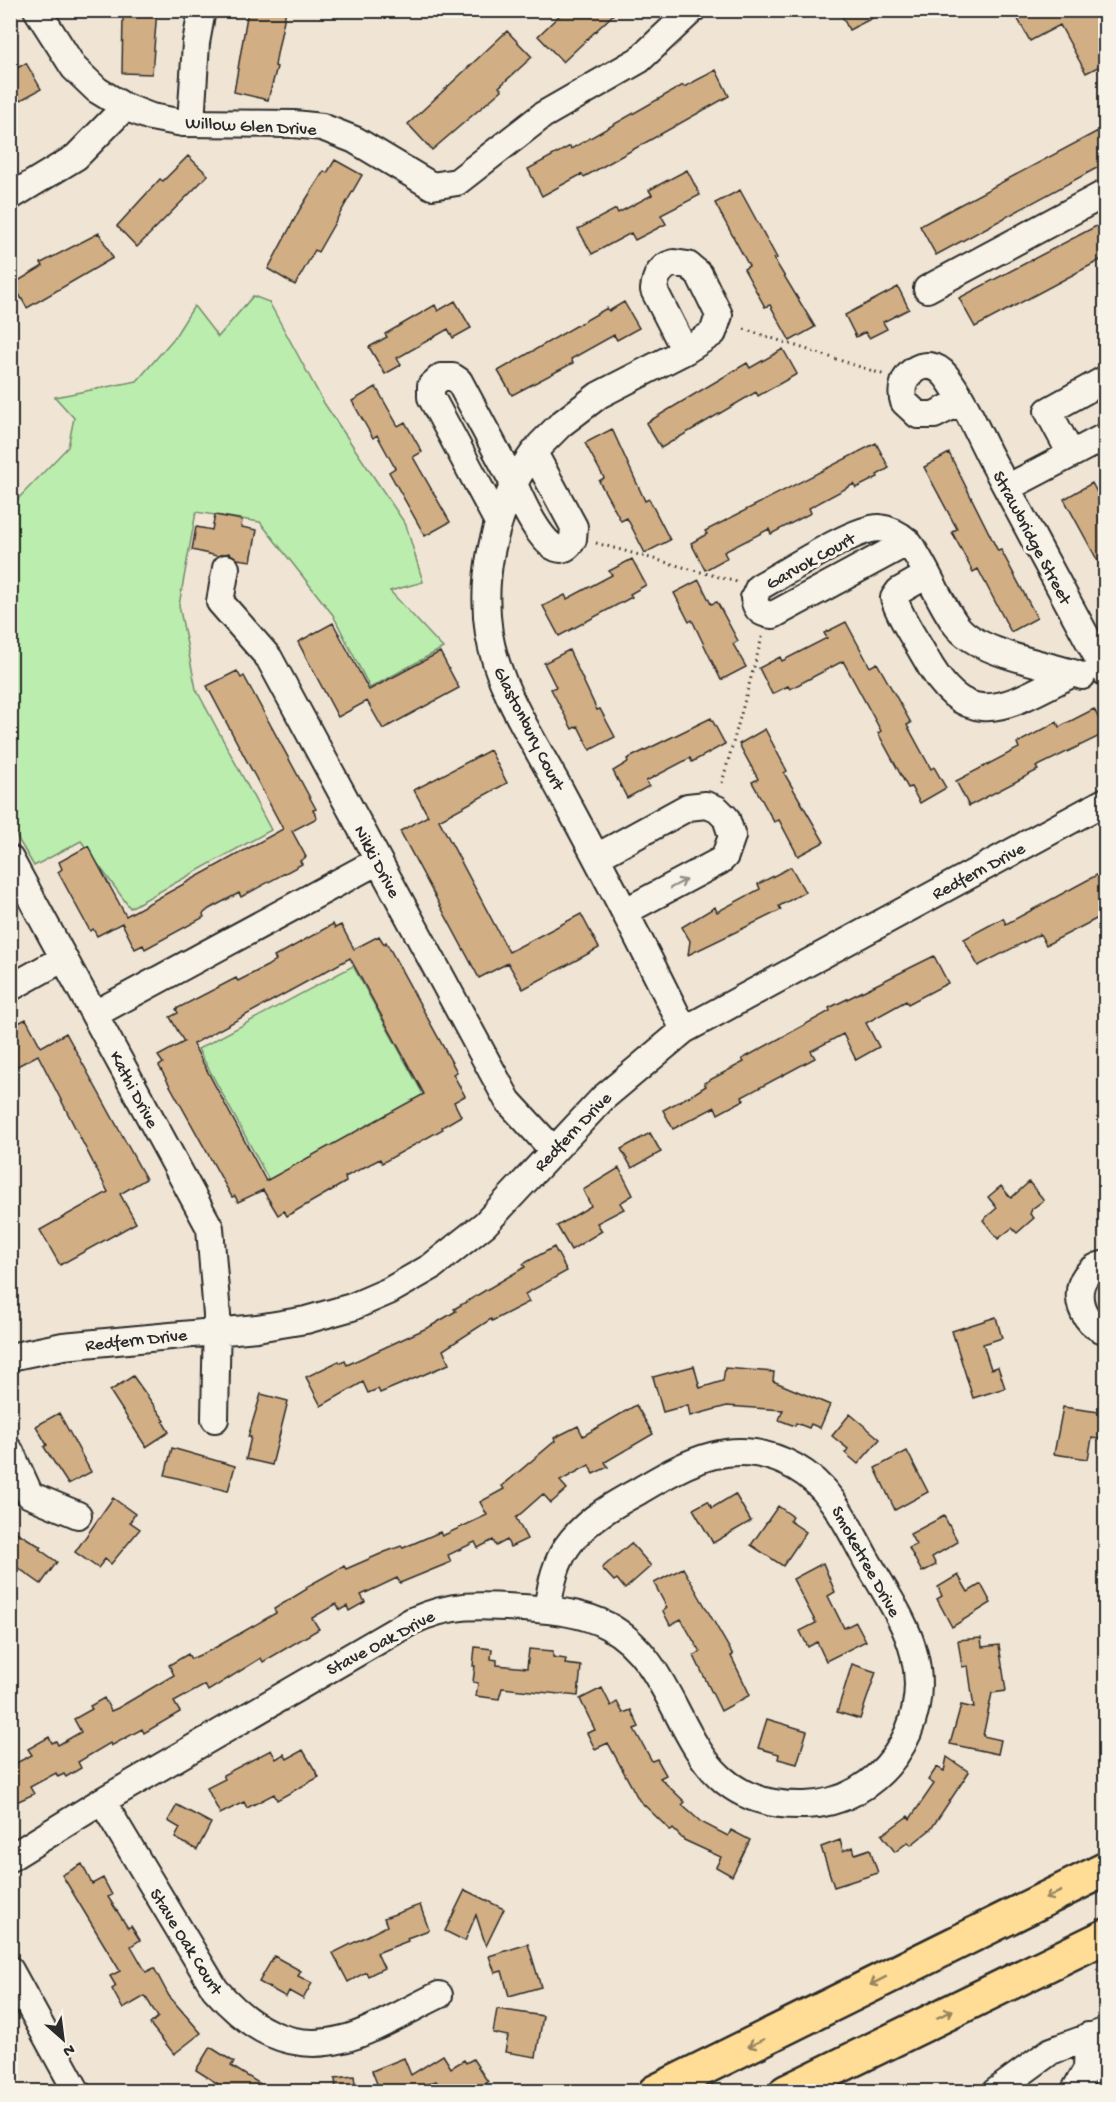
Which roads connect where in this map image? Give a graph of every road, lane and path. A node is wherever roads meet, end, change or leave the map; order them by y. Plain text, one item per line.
1 (37, 10) edge
2 (202, 10) edge
3 (692, 10) edge
4 (125, 107) junction
5 (191, 123) junction
6 (1106, 193) edge
7 (10, 197) edge
8 (927, 289) dead end
9 (744, 329) dead end
10 (685, 351) dead end
11 (887, 376) dead end
12 (1106, 379) edge
13 (960, 402) dead end
14 (1106, 436) edge
15 (534, 453) junction
16 (1071, 454) junction
17 (514, 484) junction
18 (1007, 488) junction
19 (498, 522) junction
20 (908, 542) junction
21 (596, 543) dead end
22 (226, 568) dead end
23 (927, 575) junction
24 (739, 582) dead end
25 (764, 632) dead end
26 (1073, 673) junction
27 (1106, 673) edge
28 (1106, 683) edge
29 (722, 783) dead end
30 (1106, 801) edge
31 (597, 857) junction
32 (10, 859) edge
33 (378, 861) junction
34 (626, 911) junction
35 (64, 958) junction
36 (10, 987) edge
37 (95, 1014) junction
38 (684, 1030) junction
39 (553, 1150) junction
40 (1106, 1264) edge
41 (216, 1331) junction
42 (1106, 1331) edge
43 (10, 1357) edge
44 (215, 1419) dead end
45 (10, 1451) edge
46 (78, 1515) dead end
47 (547, 1610) junction
48 (854, 1793) joint
49 (102, 1801) junction
50 (10, 1858) edge
51 (1106, 1869) edge
52 (1106, 1936) edge
53 (10, 1970) edge
54 (439, 1995) dead end
55 (1097, 2033) edge
56 (77, 2091) edge
57 (655, 2091) edge
58 (786, 2091) edge
59 (995, 2091) edge
60 (1074, 2091) edge

1 - 4 street, Willow Glen Drive
2 - 5 street
3 - 5 street, Willow Glen Drive
4 - 5 street, Willow Glen Drive
4 - 7 street
6 - 8 street
9 - 11 path
10 - 15 street, Glastonbury Court
12 - 16 street
13 - 18 street, Strawbridge Street
14 - 16 street
15 - 17 street, Glastonbury Court
15 - 17 street
16 - 18 street
17 - 19 street, Glastonbury Court
17 - 19 street
18 - 27 street, Strawbridge Street
19 - 31 street, Glastonbury Court
20 - 20 street, Garvok Court
20 - 23 street
21 - 24 path
22 - 33 street, Nikki Drive
23 - 26 street
23 - 26 street
25 - 29 path
26 - 28 street
30 - 38 street, Redfern Drive
31 - 34 street, Glastonbury Court
34 -> 31 street
32 - 35 street, Kathi Drive
33 - 37 street
33 - 39 street, Nikki Drive
34 - 38 street, Glastonbury Court
35 - 36 street
35 - 37 street, Kathi Drive
37 - 41 street, Kathi Drive
38 - 39 street, Redfern Drive
39 - 41 street, Redfern Drive
40 - 42 street
41 - 43 street, Redfern Drive
41 - 44 street, Kathi Drive
45 - 46 street
47 - 48 street, Stave Oak Drive
47 - 48 street, Smoketree Drive
47 - 49 street, Stave Oak Drive
49 - 50 street, Stave Oak Drive
49 - 54 street, Stave Oak Court
51 -> 57 highway
58 -> 52 highway
53 - 56 street
55 - 59 street
55 - 60 street

